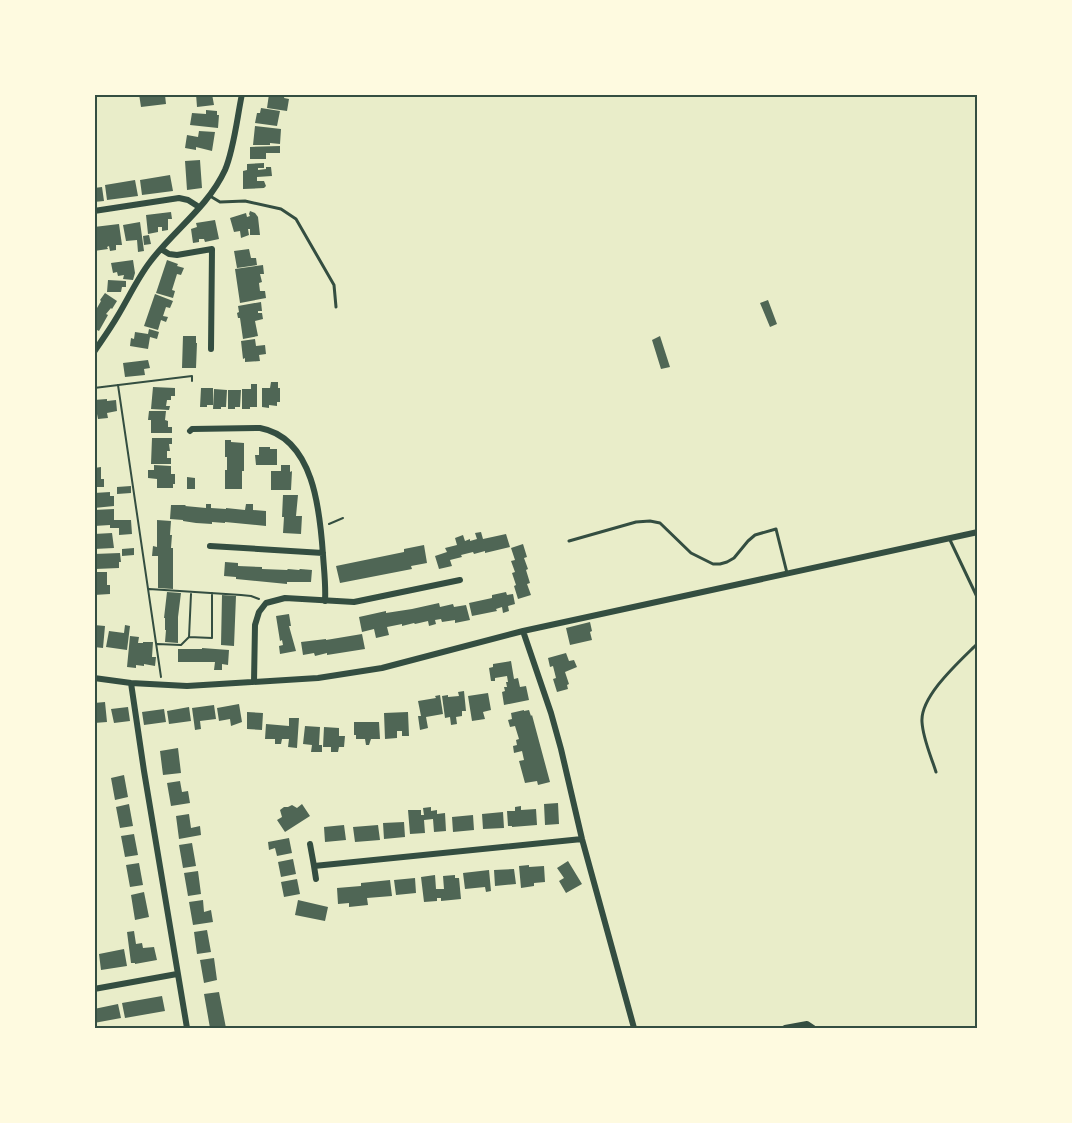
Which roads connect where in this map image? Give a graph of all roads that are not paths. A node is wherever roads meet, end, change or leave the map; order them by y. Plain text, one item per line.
1 (242, 94) edge
2 (209, 196) junction
3 (199, 207) junction
4 (94, 211) edge
5 (161, 249) junction
6 (336, 308) dead end
7 (211, 349) dead end
8 (94, 352) edge
9 (190, 431) dead end
10 (978, 532) edge
11 (949, 538) junction
12 (569, 542) dead end
13 (210, 546) dead end
14 (323, 553) junction
15 (787, 573) junction
16 (460, 580) dead end
17 (978, 599) edge
18 (325, 601) junction
19 (523, 631) junction
20 (978, 643) edge
21 (94, 678) edge
22 (254, 682) junction
23 (131, 683) junction
24 (936, 772) dead end
25 (582, 839) junction
26 (309, 844) dead end
27 (314, 866) junction
28 (316, 879) dead end
29 (177, 974) junction
30 (94, 989) edge
31 (187, 1029) edge
32 (634, 1029) edge
33 (785, 1029) edge
34 (813, 1029) edge

1 - 2 street
2 - 3 street
2 - 6 lane
3 - 4 street
3 - 5 street
5 - 7 street
5 - 8 street
9 - 14 street
10 - 11 street
11 - 15 street
11 - 17 lane
12 - 15 lane
13 - 14 street
14 - 18 street
15 - 19 street
16 - 18 street
18 - 22 street
19 - 22 street
19 - 25 street
20 - 24 lane
21 - 23 street
22 - 23 street
23 - 29 street
25 - 27 street
25 - 32 street
26 - 27 street
27 - 28 street
29 - 30 street
29 - 31 street
33 - 34 street

